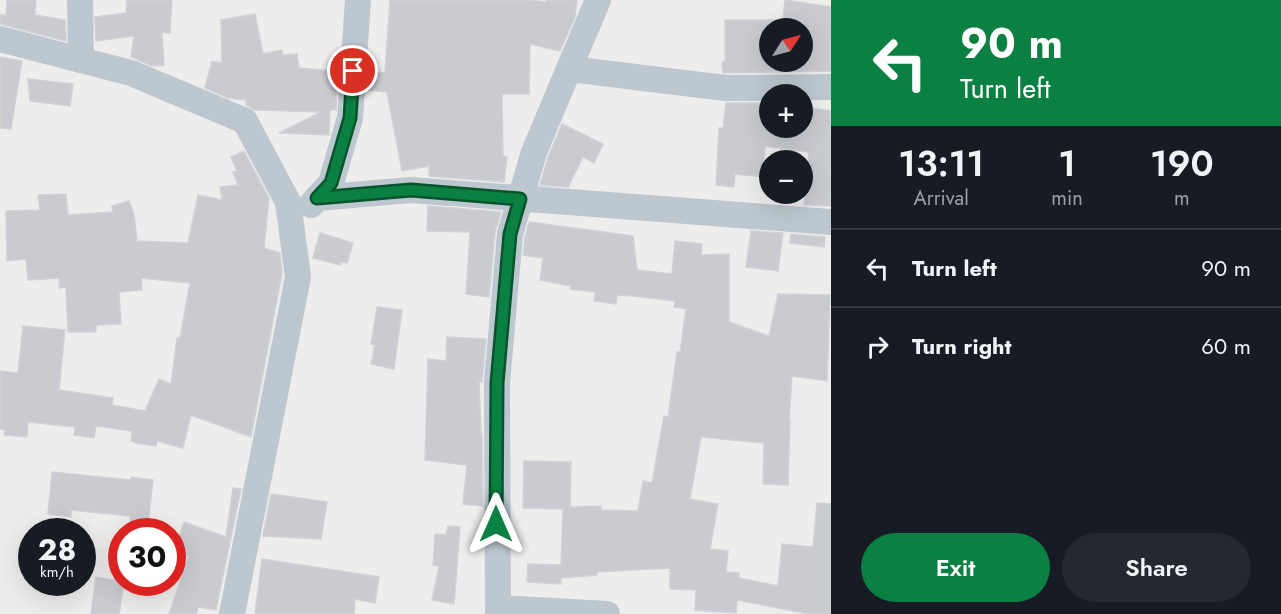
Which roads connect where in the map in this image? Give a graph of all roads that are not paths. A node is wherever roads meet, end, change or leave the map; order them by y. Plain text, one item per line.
1 (80, 0) edge
2 (358, 0) edge
3 (598, 0) edge
4 (0, 39) edge
5 (81, 60) junction
6 (570, 69) junction
7 (831, 87) edge
8 (317, 198) junction
9 (520, 199) junction
10 (831, 222) edge
11 (290, 227) junction
12 (498, 611) edge
13 (232, 614) edge
14 (607, 614) edge

1 - 5 street
2 - 8 street
3 - 6 street
4 - 5 street
5 - 11 street
6 - 7 street
6 - 9 street
8 - 9 street
8 - 11 street
9 - 10 street
9 - 12 street
11 - 13 street
12 - 14 street

